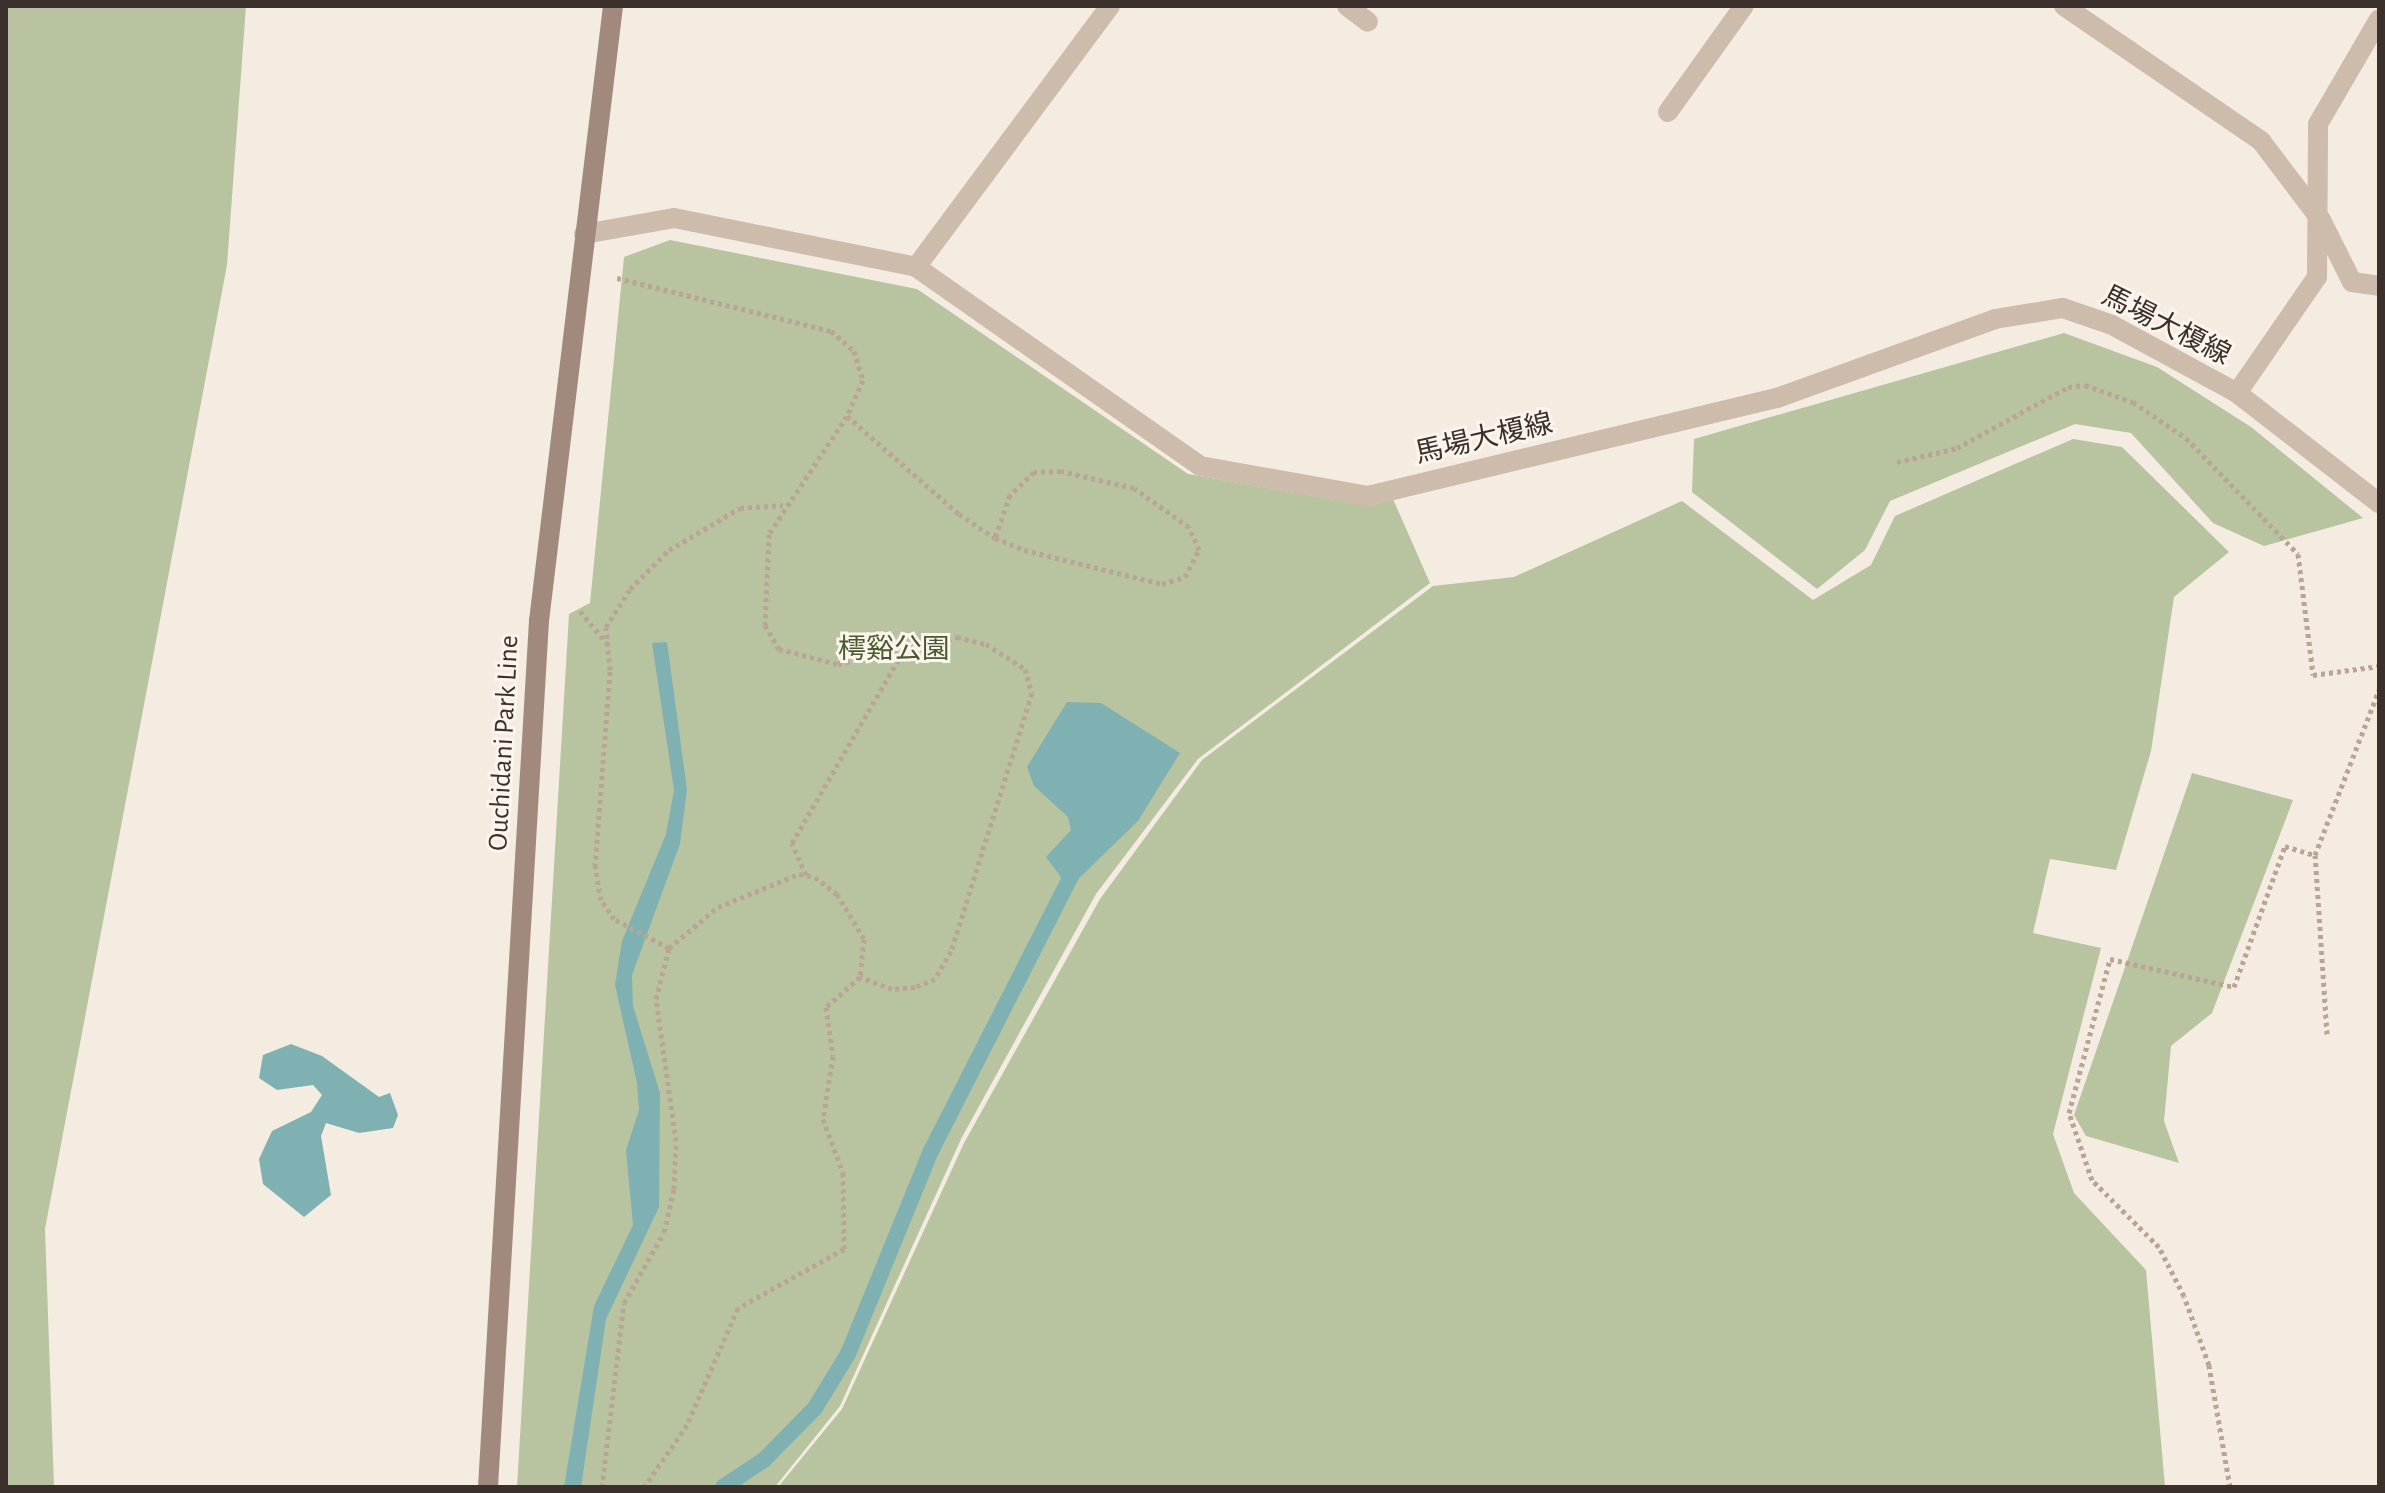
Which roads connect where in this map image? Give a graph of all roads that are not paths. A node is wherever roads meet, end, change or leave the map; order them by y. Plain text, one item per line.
1 (613, 6) edge
2 (1110, 6) edge
3 (1347, 6) edge
4 (1744, 6) edge
5 (2064, 6) edge
6 (2379, 19) edge
7 (1368, 22) dead end
8 (1668, 112) dead end
9 (2321, 220) junction
10 (584, 234) junction
11 (916, 267) junction
12 (2379, 286) edge
13 (2237, 393) junction
14 (2379, 503) edge
15 (488, 1487) edge

1 - 10 main road, Ouchidani Park Line
2 - 11 street
3 - 7 street
4 - 8 street
5 - 9 street
6 - 9 street
9 - 12 street
9 - 13 street
10 - 11 street
10 - 15 main road, Ouchidani Park Line
11 - 13 street, 馬場大榎線
13 - 14 street, 馬場大榎線

